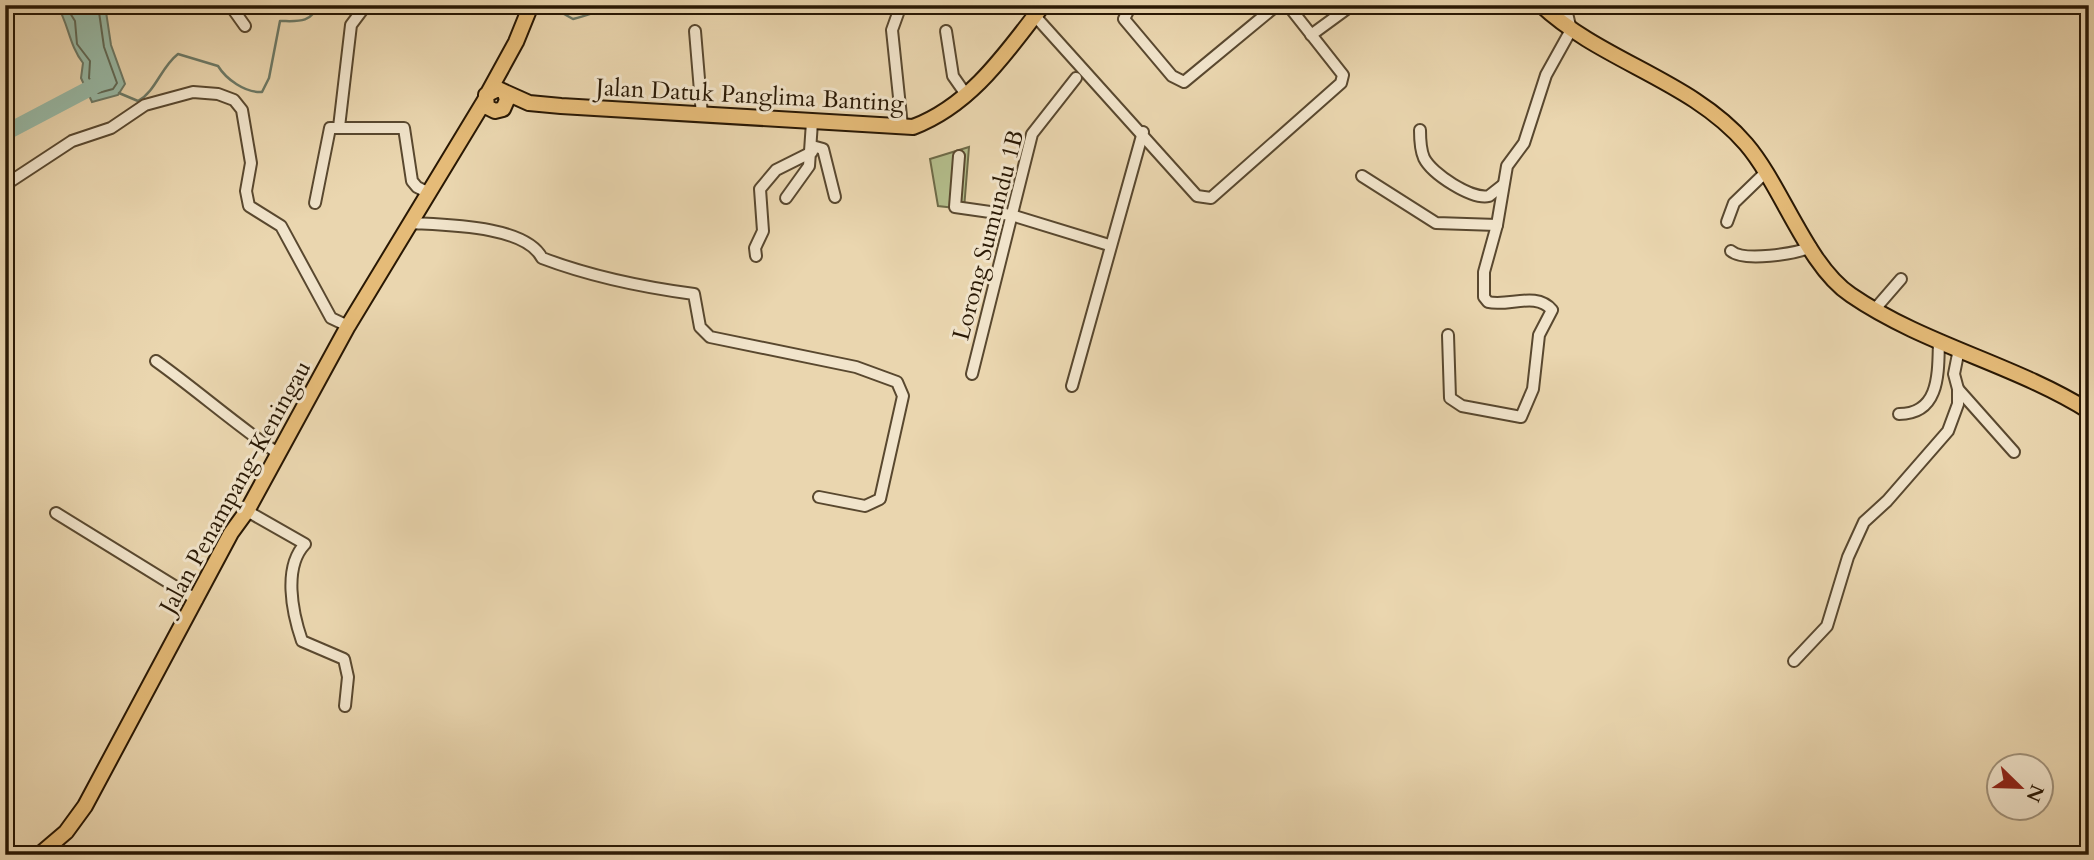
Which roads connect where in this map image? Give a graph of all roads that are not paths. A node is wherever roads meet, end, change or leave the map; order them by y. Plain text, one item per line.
1 (230, 5) edge
2 (366, 5) edge
3 (901, 5) edge
4 (1131, 5) edge
5 (1277, 5) edge
6 (1283, 5) edge
7 (1352, 5) edge
8 (1541, 5) edge
9 (1565, 5) edge
10 (1039, 10) edge
11 (529, 11) edge
12 (245, 26) dead end
13 (1572, 30) junction
14 (695, 31) dead end
15 (946, 31) dead end
16 (1311, 35) junction
17 (1076, 78) dead end
18 (967, 96) junction
19 (496, 99) junction
20 (702, 115) junction
21 (812, 122) junction
22 (339, 127) junction
23 (902, 127) junction
24 (1420, 130) dead end
25 (1143, 132) junction
26 (812, 149) junction
27 (959, 156) dead end
28 (1766, 172) junction
29 (1362, 176) dead end
30 (5, 185) edge
31 (1503, 185) junction
32 (428, 192) junction
33 (835, 197) dead end
34 (786, 198) dead end
35 (315, 203) dead end
36 (1011, 215) junction
37 (1727, 222) dead end
38 (410, 223) junction
39 (1497, 225) junction
40 (1109, 245) junction
41 (1811, 247) junction
42 (1731, 251) dead end
43 (756, 256) dead end
44 (1901, 279) dead end
45 (1875, 309) junction
46 (348, 326) junction
47 (1448, 335) dead end
48 (1939, 340) junction
49 (1959, 349) junction
50 (156, 361) dead end
51 (972, 374) dead end
52 (1072, 386) dead end
53 (1958, 389) junction
54 (2089, 411) edge
55 (1899, 414) dead end
56 (2014, 452) dead end
57 (279, 454) junction
58 (819, 497) dead end
59 (247, 511) junction
60 (56, 513) dead end
61 (197, 600) junction
62 (1794, 661) dead end
63 (345, 706) dead end
64 (39, 855) edge

1 - 12 street
2 - 22 street
3 - 23 street
4 - 5 street
6 - 16 street
7 - 16 street
8 - 13 main road
9 - 13 street
10 - 18 main road, Jalan Datuk Panglima Banting
10 - 25 street
11 - 19 main road
13 - 28 main road
13 - 31 street
14 - 20 street
15 - 18 street
16 - 25 street
17 - 36 street, Lorong Sumundu 1B
18 - 23 main road, Jalan Datuk Panglima Banting
19 - 20 main road, Jalan Datuk Panglima Banting
19 - 32 main road, Jalan Penampang-Keningau
20 - 21 main road, Jalan Datuk Panglima Banting
21 - 23 main road, Jalan Datuk Panglima Banting
21 - 26 street
22 - 32 street
22 - 35 street
24 - 31 street
25 - 40 street
26 - 33 street
26 - 34 street
26 - 43 street
27 - 36 street
28 - 37 street
28 - 41 main road
29 - 39 street
30 - 46 street
31 - 39 street
32 - 38 main road, Jalan Penampang-Keningau
36 - 40 street
36 - 51 street, Lorong Sumundu 1B
38 - 46 main road, Jalan Penampang-Keningau
38 - 58 street
39 - 47 street
40 - 52 street
41 - 42 street
41 - 45 main road
44 - 45 street
45 - 48 main road
46 - 57 main road, Jalan Penampang-Keningau
48 - 49 main road
48 - 55 street
49 - 53 street
49 - 54 main road
50 - 57 street
53 - 56 street
53 - 62 street
57 - 59 main road, Jalan Penampang-Keningau
59 - 61 main road, Jalan Penampang-Keningau
59 - 63 street
60 - 61 street
61 - 64 main road, Jalan Penampang-Keningau

